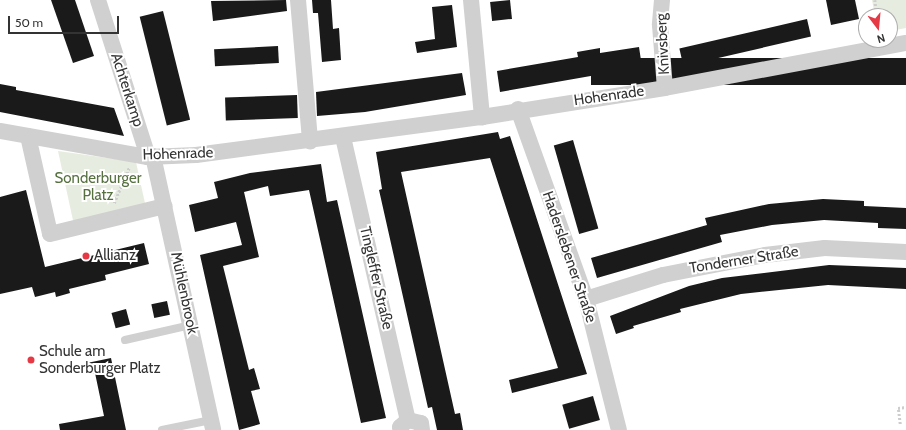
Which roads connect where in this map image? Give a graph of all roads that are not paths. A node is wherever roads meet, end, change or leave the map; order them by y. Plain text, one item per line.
1 (98, 0) edge
2 (298, 0) edge
3 (471, 0) edge
4 (662, 0) edge
5 (906, 43) edge
6 (665, 88) junction
7 (518, 109) junction
8 (482, 117) junction
9 (0, 132) edge
10 (28, 136) junction
11 (343, 137) junction
12 (310, 141) junction
13 (150, 157) junction
14 (165, 206) junction
15 (906, 252) edge
16 (586, 299) junction
17 (190, 325) junction
18 (125, 340) dead end
19 (212, 425) edge
20 (405, 425) edge
21 (162, 430) edge
22 (422, 430) edge
23 (618, 430) edge

1 - 13 street, Achterkamp
2 - 12 street
3 - 8 street
4 - 6 street, Knivsberg
5 - 6 street, Hohenrade
6 - 7 street, Hohenrade
7 - 8 street, Hohenrade
7 - 16 street, Haderslebener Straße
8 - 11 street, Hohenrade
9 - 10 street, Hohenrade
10 - 13 street, Hohenrade
10 - 14 street
11 - 12 street, Hohenrade
11 - 20 street, Tingleffer Straße
12 - 13 street, Hohenrade
13 - 14 street, Mühlenbrook
14 - 17 street, Mühlenbrook
15 - 16 street, Tonderner Straße
16 - 23 street, Haderslebener Straße
17 - 18 lane
17 - 19 street, Mühlenbrook
19 - 21 lane
20 - 22 street, Tingleffer Straße

